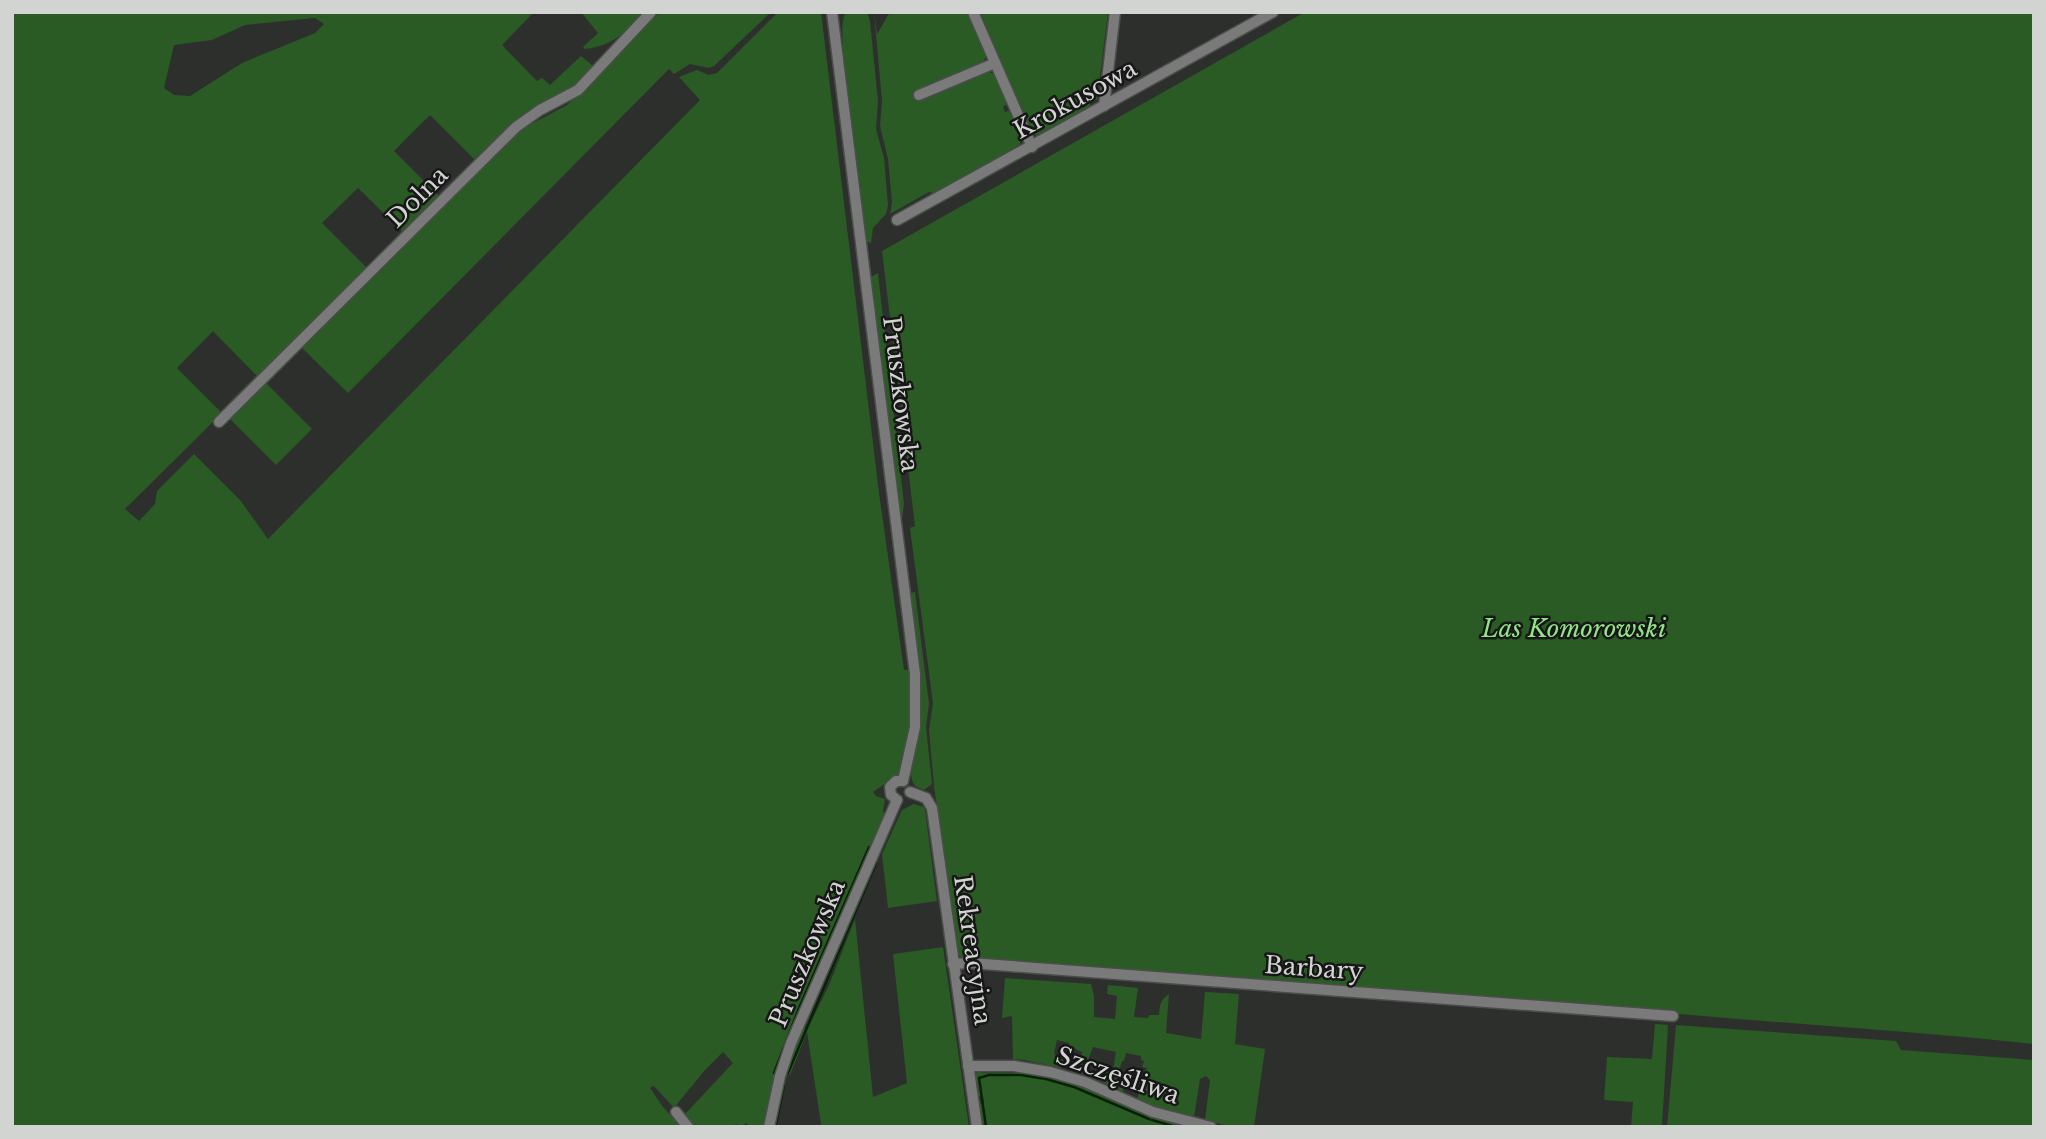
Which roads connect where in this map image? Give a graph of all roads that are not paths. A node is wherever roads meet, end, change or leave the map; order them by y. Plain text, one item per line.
1 (651, 12) edge
2 (832, 12) edge
3 (973, 12) edge
4 (1115, 12) edge
5 (1273, 12) edge
6 (995, 63) junction
7 (919, 95) dead end
8 (1104, 106) junction
9 (1032, 147) junction
10 (897, 220) dead end
11 (219, 422) dead end
12 (903, 780) junction
13 (910, 792) junction
14 (897, 800) junction
15 (953, 964) junction
16 (1674, 1016) dead end
17 (968, 1066) junction
18 (676, 1112) dead end
19 (688, 1127) edge
20 (769, 1127) edge
21 (977, 1127) edge
22 (1211, 1127) edge

1 - 11 street, Dolna
2 - 12 street, Pruszkowska
3 - 6 street
4 - 8 street
5 - 8 street, Krokusowa
6 - 7 street
6 - 9 street
8 - 9 street, Krokusowa
9 - 10 street, Krokusowa
12 - 13 street
12 - 14 street
13 - 14 street
13 - 15 street, Rekreacyjna
14 - 20 street, Pruszkowska
15 - 16 street, Barbary
15 - 17 street, Rekreacyjna
17 - 21 street, Rekreacyjna
17 - 22 street, Szczęśliwa
18 - 19 street

